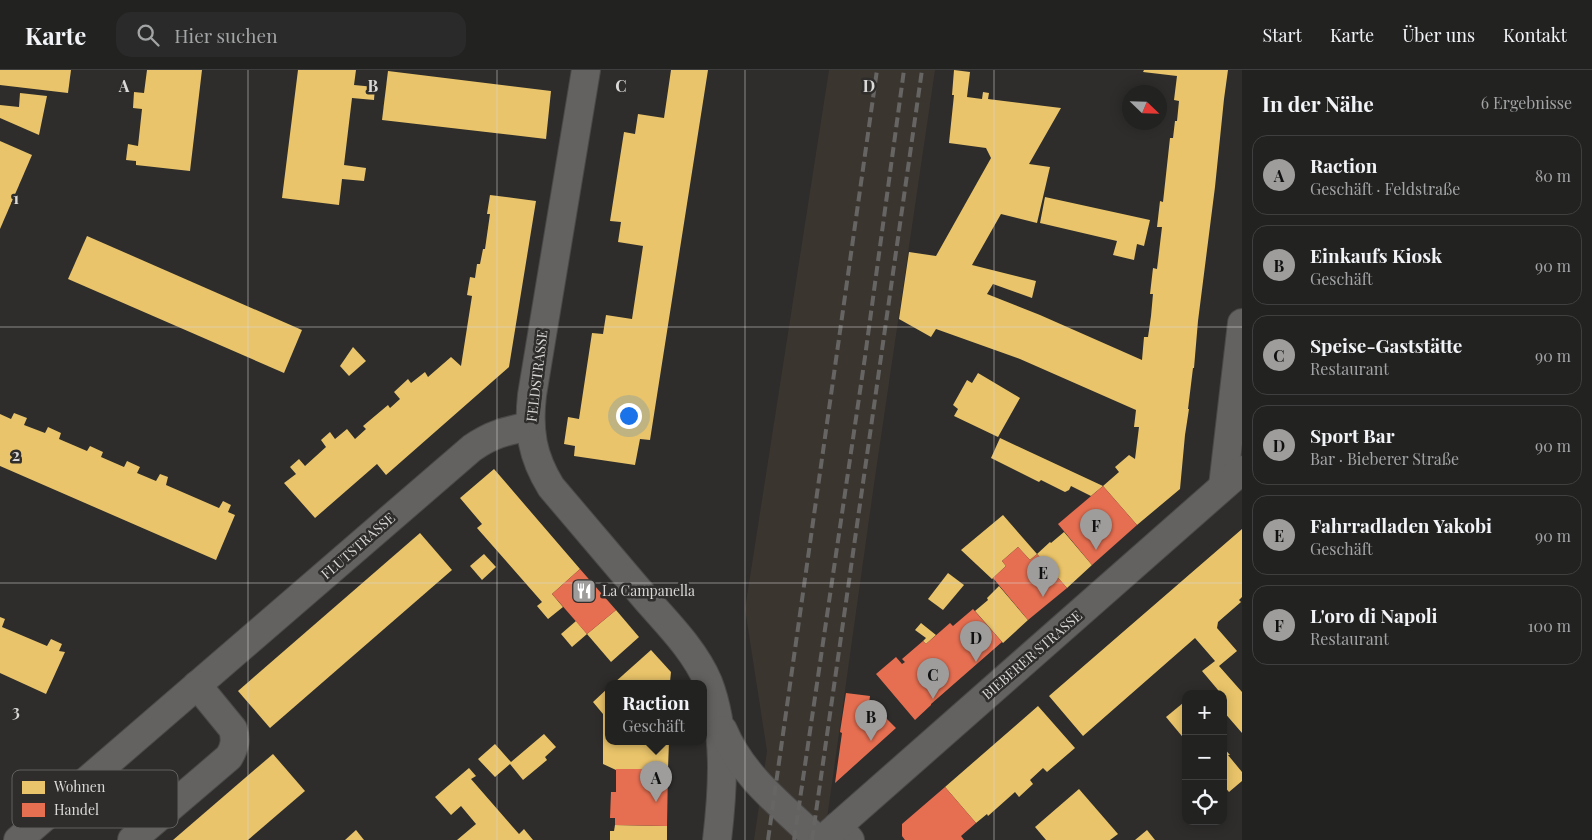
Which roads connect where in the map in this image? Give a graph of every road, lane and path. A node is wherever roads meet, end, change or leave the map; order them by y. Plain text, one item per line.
1 (586, 70) edge
2 (1242, 323) edge
3 (530, 426) junction
4 (1233, 478) edge
5 (197, 685) junction
6 (717, 714) junction
7 (99, 770) edge
8 (178, 801) edge
9 (32, 828) edge
10 (146, 828) edge
11 (832, 836) edge
12 (18, 840) edge
13 (132, 840) edge
14 (717, 840) edge

1 - 3 street, FELDSTRASSE
2 - 4 street
3 - 5 street, FLUTSTRASSE
3 - 6 street, FELDSTRASSE
4 - 11 street, BIEBERER STRASSE
5 - 7 street, FLUTSTRASSE
5 - 8 street
6 - 11 street, FELDSTRASSE
6 - 14 street, FELDSTRASSE
9 - 12 street, FLUTSTRASSE
10 - 13 street

